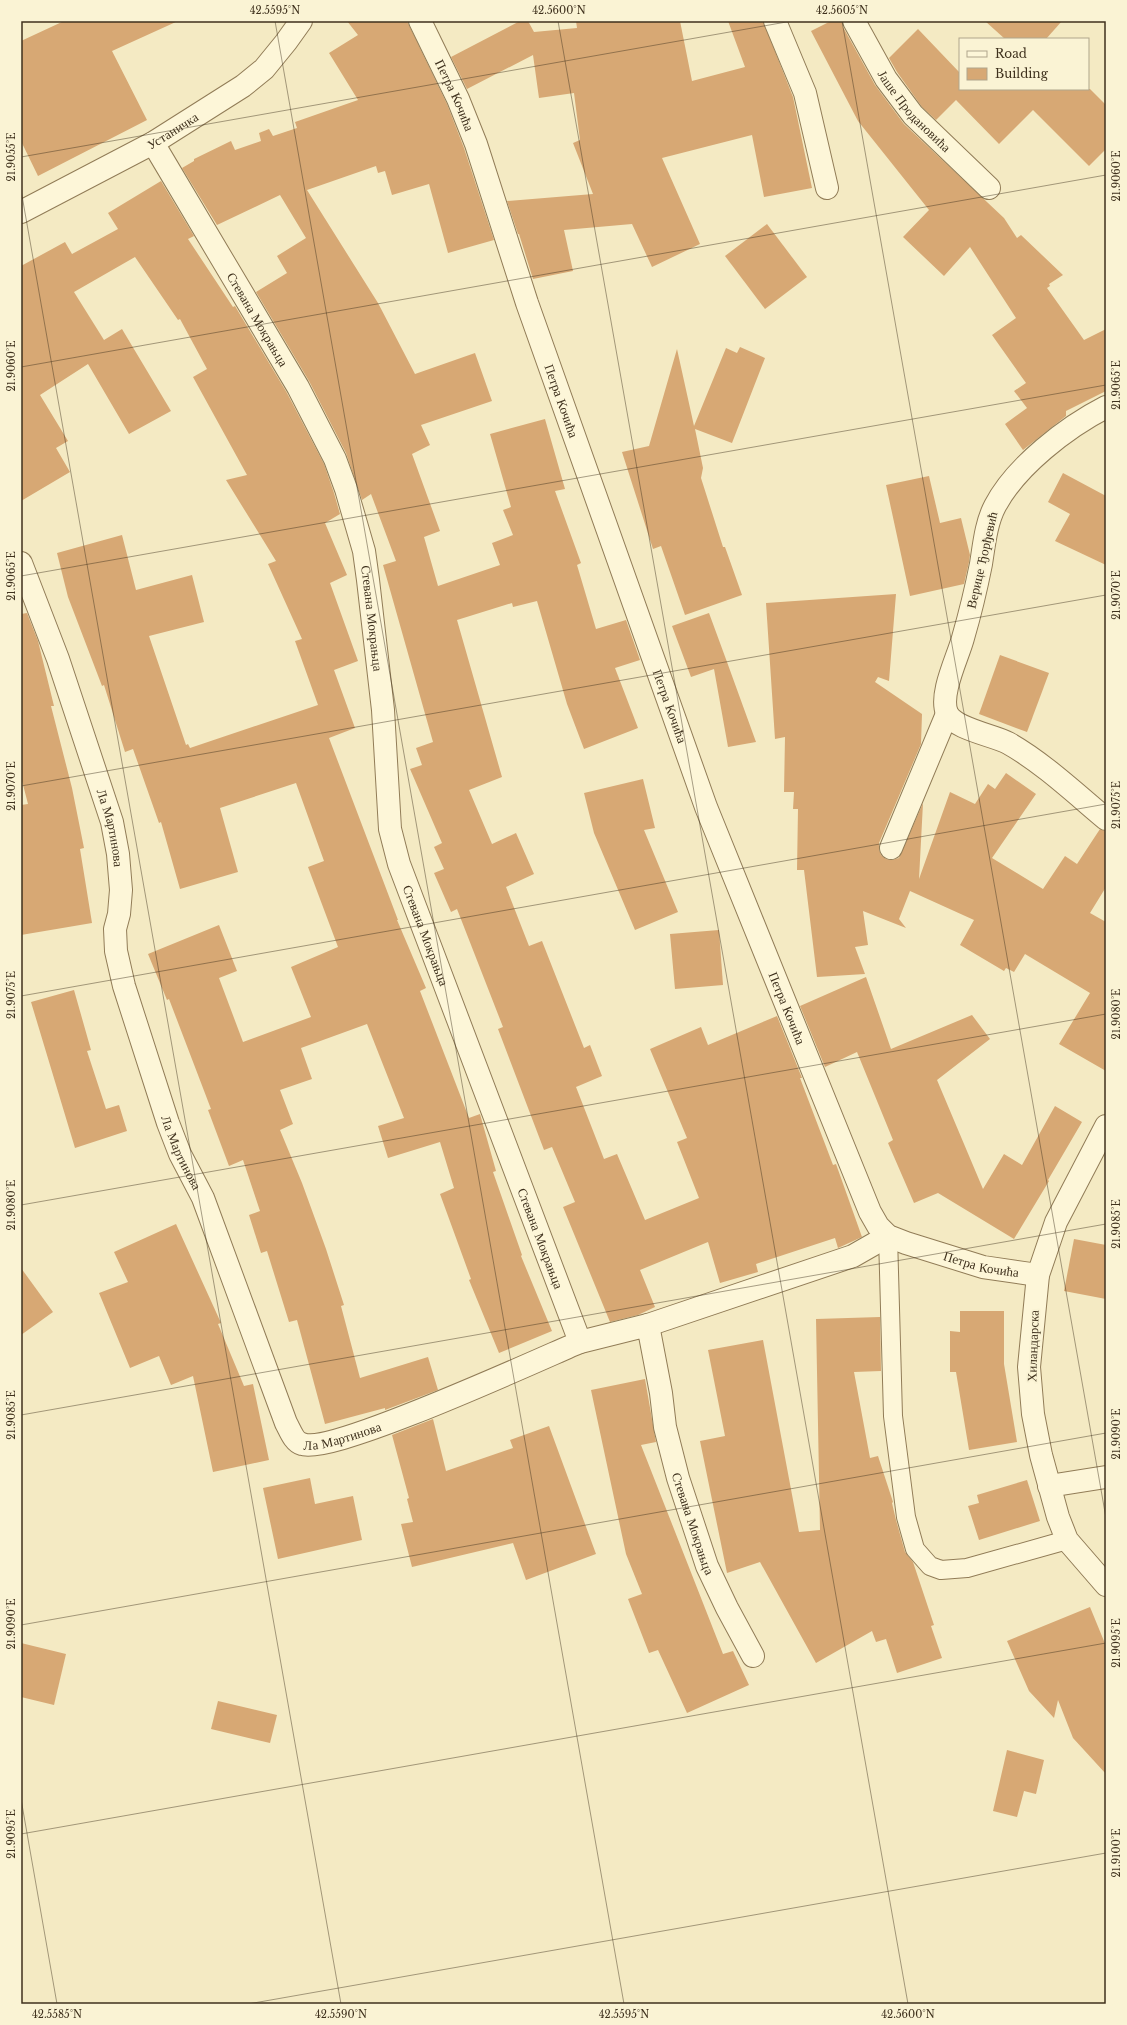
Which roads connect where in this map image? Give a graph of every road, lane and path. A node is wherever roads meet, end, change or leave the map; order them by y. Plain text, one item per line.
1 (301, 21) edge
2 (420, 21) edge
3 (776, 21) edge
4 (854, 21) edge
5 (153, 143) junction
6 (827, 188) dead end
7 (989, 188) dead end
8 (21, 212) edge
9 (1106, 407) edge
10 (21, 563) edge
11 (947, 714) junction
12 (1106, 819) edge
13 (891, 848) dead end
14 (1106, 1126) edge
15 (888, 1236) junction
16 (1038, 1275) junction
17 (648, 1325) junction
18 (580, 1342) junction
19 (1106, 1477) edge
20 (1049, 1486) junction
21 (1067, 1540) junction
22 (1106, 1585) edge
23 (753, 1656) dead end

1 - 5 street, Устаничка
2 - 15 street, Петра Кочића
3 - 6 street
4 - 7 street, Јаше Продановића
5 - 8 street, Устаничка
5 - 18 street, Стевана Мокрањца
9 - 11 street, Верице Ђорђевић
10 - 18 street, Ла Мартинова
11 - 12 street
11 - 13 street, Верице Ђорђевић
14 - 16 street, Хиландарска
15 - 16 street, Петра Кочића
15 - 17 street
15 - 21 lane
16 - 20 street, Хиландарска
17 - 18 street
17 - 23 street, Стевана Мокрањца
19 - 20 street
20 - 21 street, Хиландарска
21 - 22 street, Хиландарска

